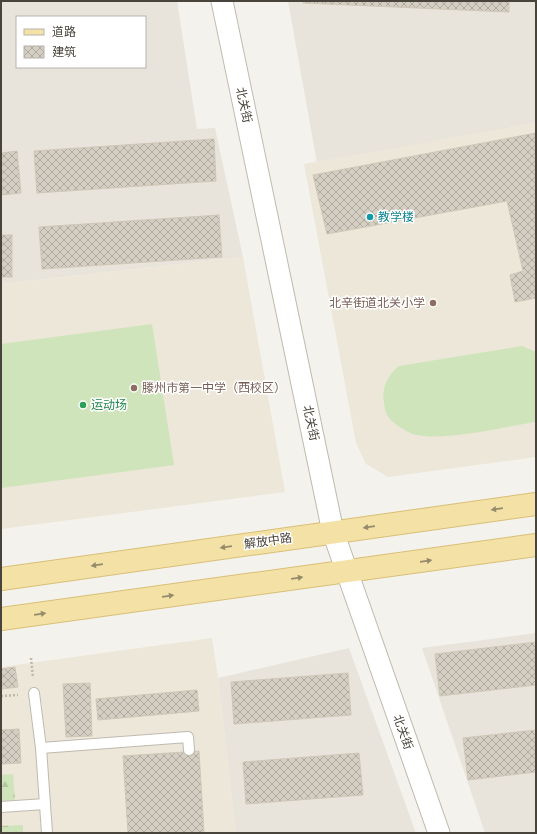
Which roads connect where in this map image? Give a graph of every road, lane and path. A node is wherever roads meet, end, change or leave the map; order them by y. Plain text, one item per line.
1 (222, 1) edge
2 (536, 504) edge
3 (333, 532) junction
4 (536, 545) edge
5 (347, 572) junction
6 (1, 579) edge
7 (1, 619) edge
8 (34, 693) dead end
9 (41, 748) junction
10 (189, 750) dead end
11 (45, 804) junction
12 (1, 807) edge
13 (47, 833) edge
14 (439, 833) edge

1 - 3 street, 北关街
2 -> 3 main road, 解放中路
3 - 5 street, 北关街
3 -> 6 main road, 解放中路
5 -> 4 main road
7 -> 5 main road
5 - 14 street, 北关街
8 - 9 lane
9 - 10 lane
9 - 11 lane
11 - 12 lane
11 - 13 lane

